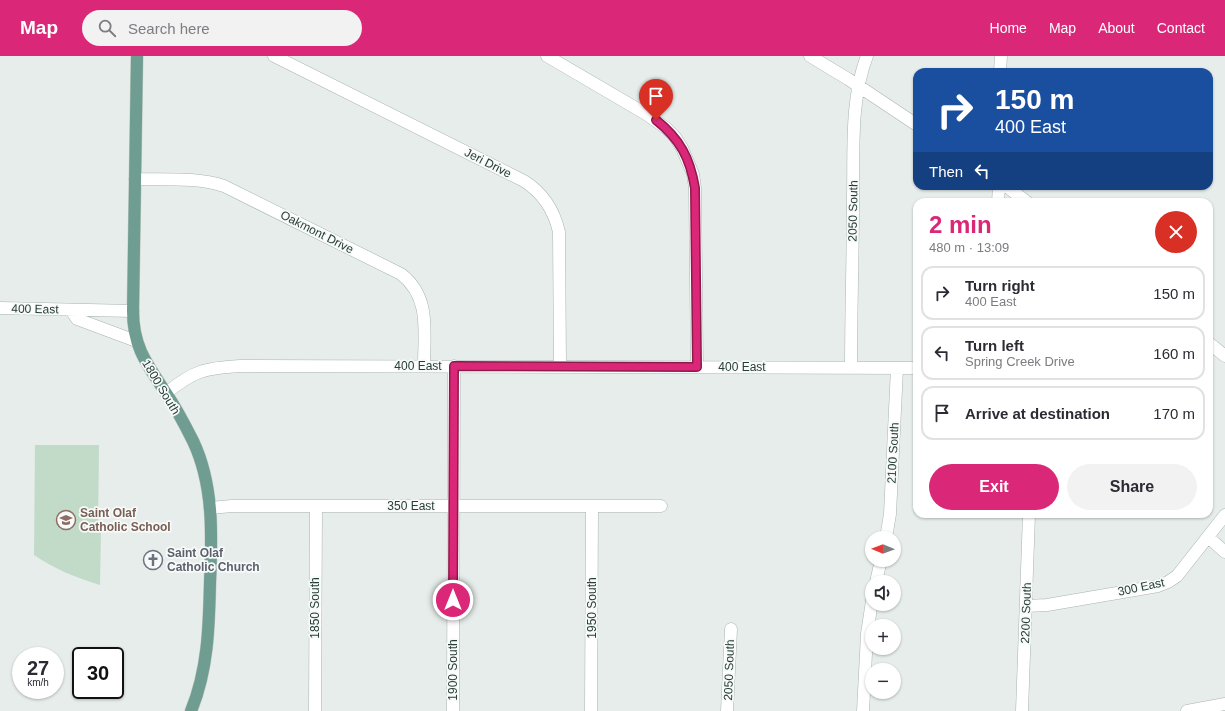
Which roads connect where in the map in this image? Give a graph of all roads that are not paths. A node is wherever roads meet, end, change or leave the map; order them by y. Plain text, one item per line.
1 (137, 56) edge
2 (274, 56) edge
3 (546, 56) edge
4 (810, 56) edge
5 (867, 56) edge
6 (1001, 56) edge
7 (1000, 68) edge
8 (859, 86) junction
9 (913, 122) edge
10 (135, 179) junction
11 (1011, 190) edge
12 (1022, 198) edge
13 (0, 308) edge
14 (71, 310) junction
15 (133, 311) junction
16 (136, 341) junction
17 (1213, 346) edge
18 (1225, 356) edge
19 (424, 366) junction
20 (454, 366) junction
21 (560, 366) junction
22 (697, 367) junction
23 (851, 368) junction
24 (897, 368) junction
25 (913, 368) edge
26 (166, 393) junction
27 (316, 506) junction
28 (454, 506) junction
29 (592, 506) junction
30 (661, 506) dead end
31 (210, 508) junction
32 (1225, 515) edge
33 (1030, 518) edge
34 (887, 531) edge
35 (1208, 537) junction
36 (1225, 552) edge
37 (1026, 606) junction
38 (870, 611) edge
39 (730, 629) dead end
40 (1225, 704) edge
41 (191, 711) edge
42 (315, 711) edge
43 (453, 711) edge
44 (591, 711) edge
45 (727, 711) edge
46 (864, 711) edge
47 (1022, 711) edge
48 (1187, 711) edge

1 - 10 main road, 1800 South
2 - 21 street, Jeri Drive
3 - 22 street
4 - 8 street
5 - 8 street, 2050 South
6 - 7 street
8 - 9 street
8 - 23 street, 2050 South
10 - 15 main road, 1800 South
10 - 19 street, Oakmont Drive
11 - 12 street
13 - 14 street, 400 East
14 - 15 street, 400 East
14 - 16 street, 400 East
15 - 16 main road, 1800 South
16 - 26 main road, 1800 South
17 - 18 street
19 - 20 street, 400 East
19 - 26 street, 400 East
20 - 21 street, 400 East
20 - 28 street, 1900 South
21 - 22 street, 400 East
22 - 23 street, 400 East
23 - 24 street, 400 East
24 - 25 street, 400 East
24 - 34 street, 2100 South
26 - 31 main road, 1800 South
27 - 28 street, 350 East
27 - 31 street, 350 East
27 - 42 street, 1850 South
28 - 29 street, 350 East
28 - 43 street, 1900 South
29 - 30 street, 350 East
29 - 44 street, 1950 South
31 - 41 main road, 1800 South
32 - 35 street, 300 East
33 - 37 street, 2200 South
35 - 36 street
35 - 37 street, 300 East
37 - 47 street, 2200 South
38 - 46 street
39 - 45 street, 2050 South
40 - 48 street

